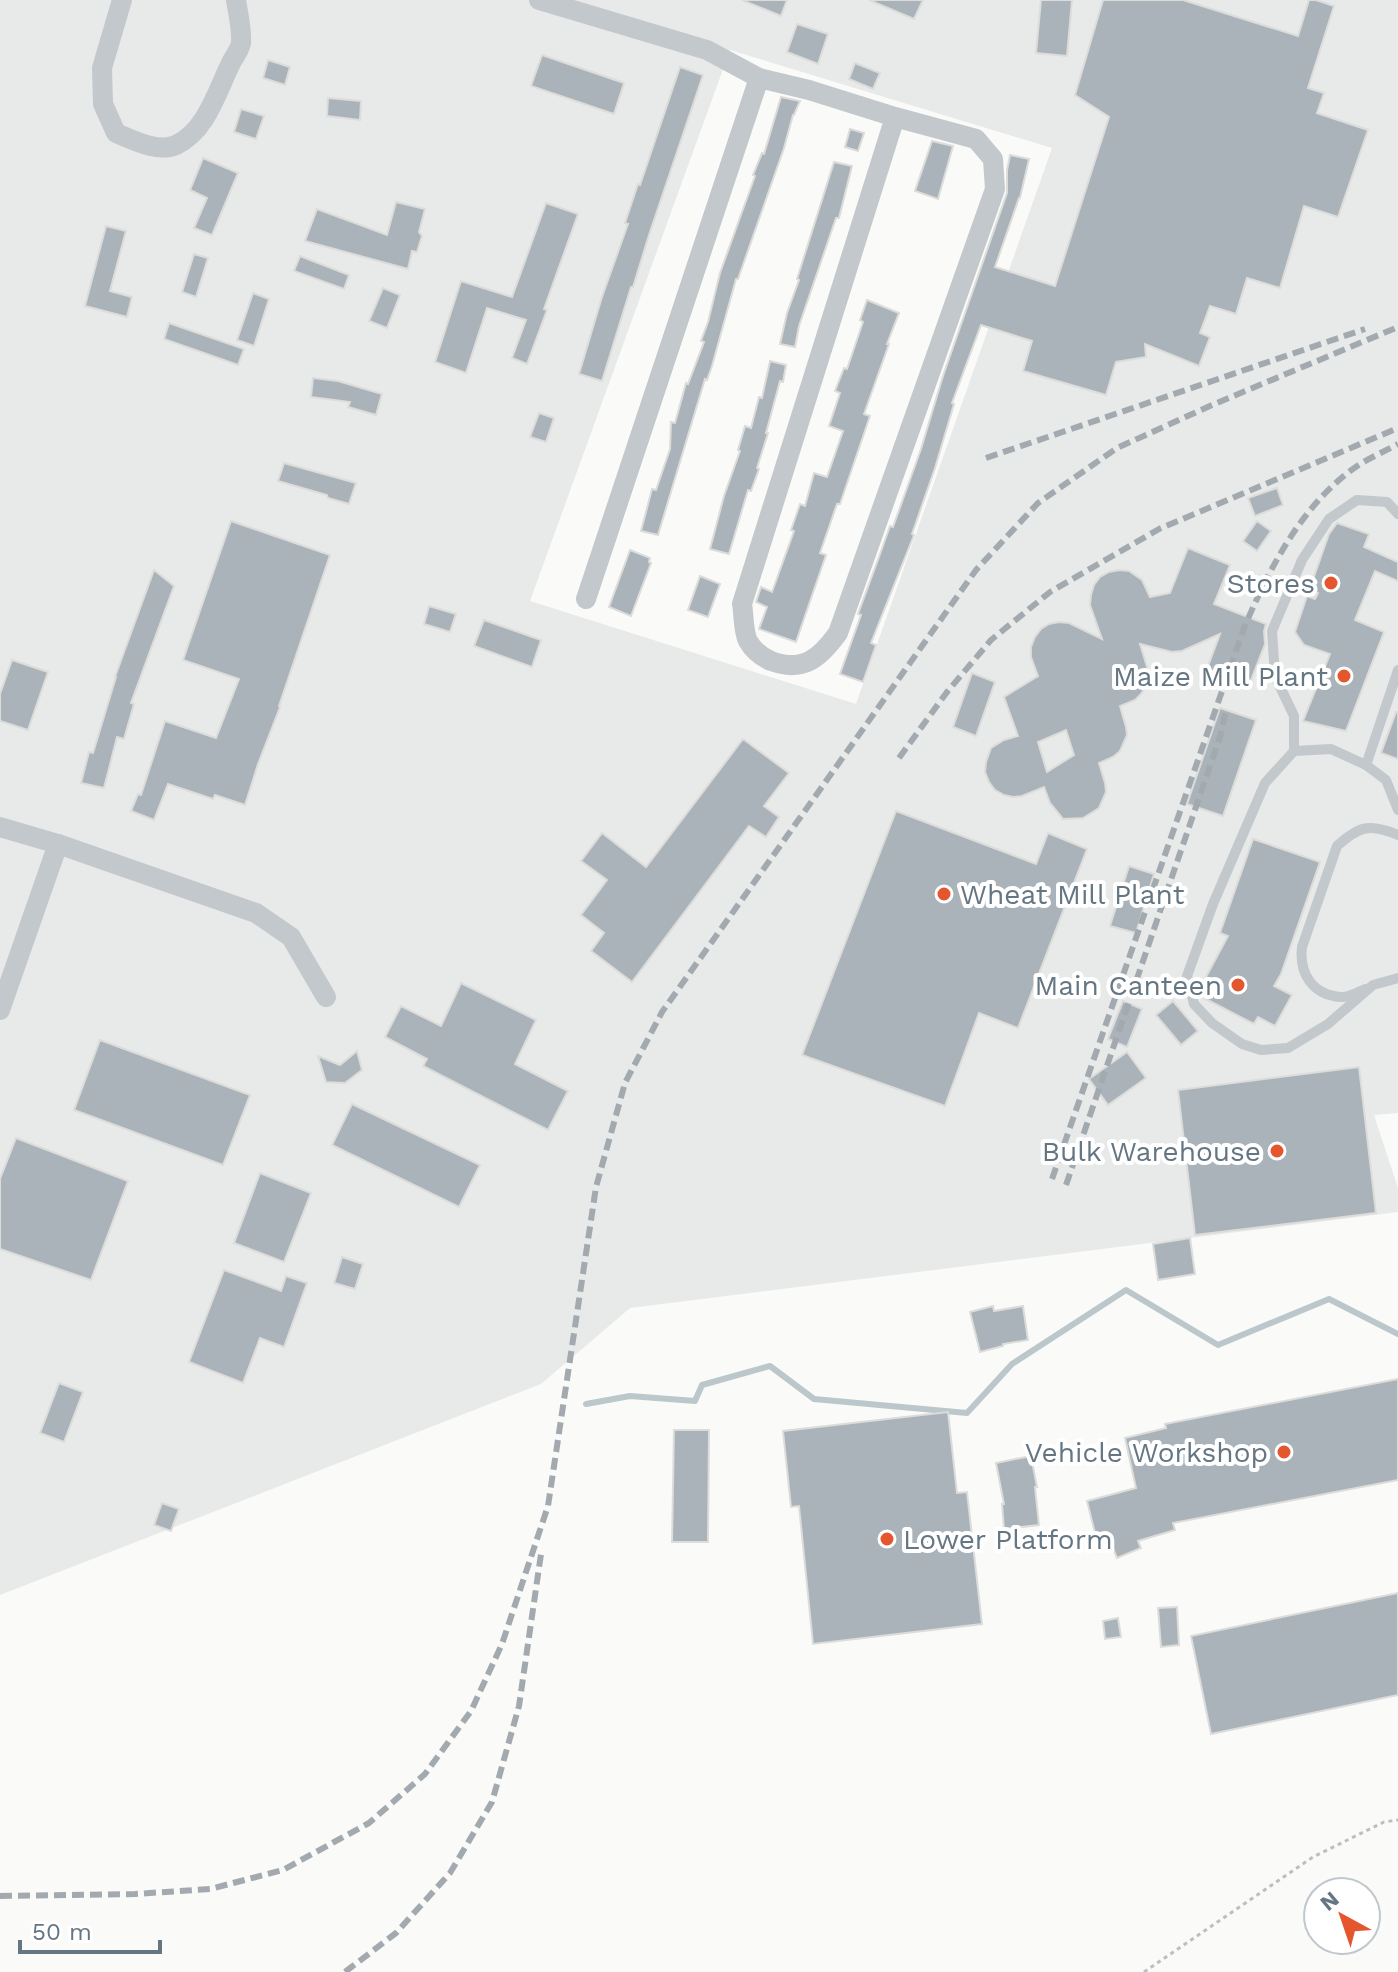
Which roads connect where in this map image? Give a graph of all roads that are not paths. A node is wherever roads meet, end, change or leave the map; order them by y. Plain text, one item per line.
1 (122, 0) edge
2 (236, 0) edge
3 (539, 0) edge
4 (759, 78) junction
5 (895, 117) junction
6 (1398, 514) edge
7 (586, 599) dead end
8 (1398, 670) edge
9 (1294, 751) junction
10 (1366, 765) junction
11 (1398, 810) edge
12 (0, 827) edge
13 (1398, 835) edge
14 (58, 844) junction
15 (1398, 978) edge
16 (1373, 985) junction
17 (326, 997) dead end
18 (0, 1010) edge

1 - 2 street
3 - 4 street
4 - 5 street
4 - 7 street
5 - 5 street
6 - 9 lane
8 - 10 lane
9 - 10 lane
9 - 16 lane
10 - 11 lane
12 - 14 street
13 - 16 lane
14 - 17 street
14 - 18 street
15 - 16 lane

